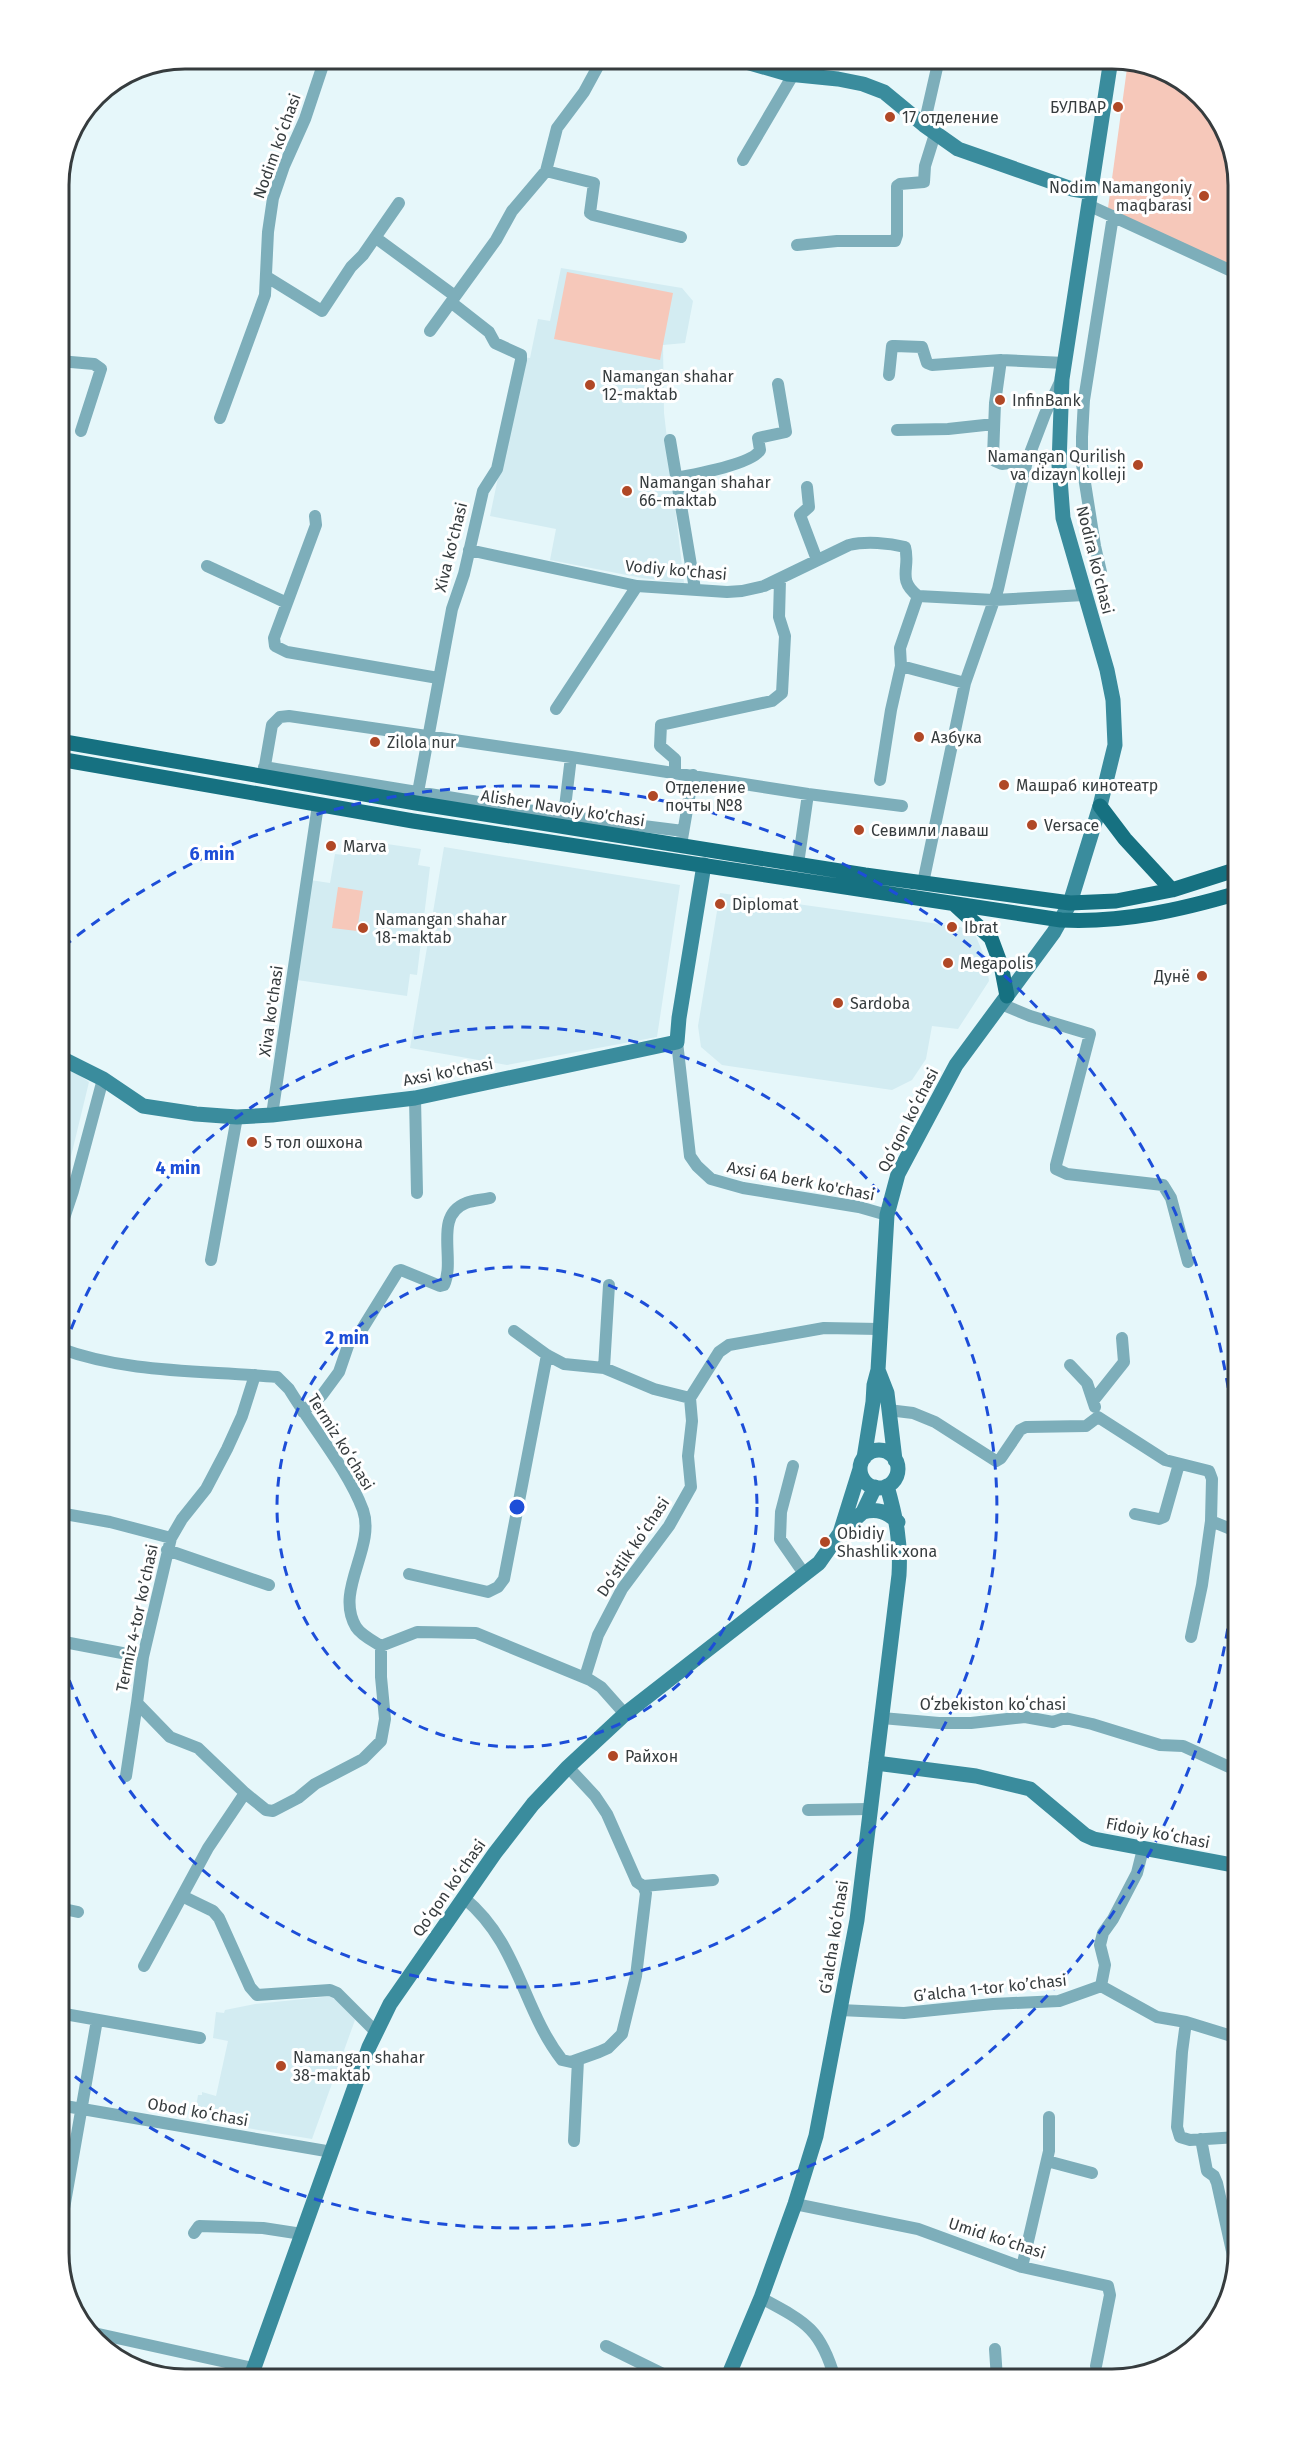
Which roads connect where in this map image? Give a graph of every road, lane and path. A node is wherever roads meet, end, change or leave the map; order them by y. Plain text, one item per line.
1 (322, 69) edge
2 (597, 69) edge
3 (772, 69) edge
4 (938, 69) edge
5 (1109, 69) edge
6 (793, 75) junction
7 (930, 130) junction
8 (744, 160) dead end
9 (546, 171) junction
10 (1089, 198) junction
11 (399, 203) dead end
12 (1113, 216) junction
13 (681, 237) dead end
14 (376, 238) junction
15 (797, 245) dead end
16 (1228, 268) edge
17 (267, 277) junction
18 (454, 300) junction
19 (430, 331) dead end
20 (1001, 360) junction
21 (69, 362) edge
22 (1065, 363) junction
23 (889, 375) dead end
24 (1062, 379) junction
25 (778, 384) dead end
26 (220, 418) dead end
27 (994, 424) junction
28 (897, 430) dead end
29 (81, 431) dead end
30 (670, 440) dead end
31 (1027, 461) junction
32 (1082, 464) junction
33 (1059, 465) junction
34 (676, 478) junction
35 (807, 487) dead end
36 (315, 516) dead end
37 (469, 550) junction
38 (817, 560) junction
39 (207, 566) dead end
40 (1101, 572) dead end
41 (780, 580) junction
42 (637, 586) junction
43 (695, 589) junction
44 (1084, 595) junction
45 (918, 596) junction
46 (994, 600) junction
47 (287, 603) junction
48 (901, 666) junction
49 (438, 678) junction
50 (965, 683) junction
51 (556, 709) dead end
52 (428, 738) junction
53 (69, 743) edge
54 (571, 757) junction
55 (69, 761) edge
56 (264, 772) junction
57 (675, 773) junction
58 (693, 775) junction
59 (880, 780) dead end
60 (808, 794) junction
61 (417, 797) junction
62 (318, 805) junction
63 (902, 806) dead end
64 (1100, 806) junction
65 (563, 821) junction
66 (682, 838) junction
67 (798, 864) junction
68 (704, 866) junction
69 (1228, 872) edge
70 (923, 883) junction
71 (1172, 890) junction
72 (1228, 896) edge
73 (1070, 903) junction
74 (954, 904) junction
75 (1061, 920) junction
76 (1004, 1000) junction
77 (677, 1042) junction
78 (69, 1063) edge
79 (104, 1079) junction
80 (415, 1098) junction
81 (272, 1115) junction
82 (237, 1117) junction
83 (417, 1192) dead end
84 (490, 1198) dead end
85 (69, 1203) edge
86 (887, 1215) junction
87 (211, 1260) dead end
88 (1188, 1262) dead end
89 (609, 1285) dead end
90 (879, 1329) junction
91 (514, 1331) dead end
92 (1122, 1338) dead end
93 (69, 1351) edge
94 (547, 1355) junction
95 (1070, 1365) dead end
96 (604, 1368) junction
97 (878, 1370) junction
98 (255, 1375) junction
99 (690, 1398) junction
100 (1093, 1401) junction
101 (888, 1410) junction
102 (303, 1412) junction
103 (1098, 1417) junction
104 (896, 1460) junction
105 (862, 1464) junction
106 (1179, 1464) junction
107 (793, 1466) dead end
108 (881, 1487) junction
109 (863, 1512) junction
110 (1136, 1514) dead end
111 (69, 1515) edge
112 (1212, 1521) junction
113 (898, 1522) junction
114 (1228, 1528) edge
115 (840, 1533) junction
116 (171, 1538) junction
117 (167, 1550) junction
118 (409, 1574) dead end
119 (805, 1575) junction
120 (269, 1585) dead end
121 (1191, 1637) dead end
122 (69, 1643) edge
123 (381, 1646) junction
124 (143, 1657) junction
125 (585, 1677) junction
126 (137, 1703) junction
127 (625, 1714) junction
128 (882, 1718) junction
129 (876, 1762) junction
130 (1228, 1766) edge
131 (568, 1767) junction
132 (126, 1776) dead end
133 (245, 1793) junction
134 (869, 1809) junction
135 (807, 1810) dead end
136 (1143, 1849) junction
137 (1228, 1864) edge
138 (713, 1880) dead end
139 (643, 1886) junction
140 (182, 1896) junction
141 (464, 1898) junction
142 (69, 1910) edge
143 (78, 1912) dead end
144 (144, 1966) dead end
145 (1101, 1986) junction
146 (840, 2010) junction
147 (69, 2015) edge
148 (97, 2020) junction
149 (1186, 2022) junction
150 (376, 2032) junction
151 (1228, 2035) edge
152 (200, 2038) dead end
153 (578, 2060) junction
154 (69, 2107) edge
155 (81, 2109) junction
156 (1049, 2117) dead end
157 (1228, 2138) edge
158 (1201, 2139) junction
159 (574, 2141) dead end
160 (332, 2152) junction
161 (1047, 2161) junction
162 (69, 2166) edge
163 (1092, 2173) dead end
164 (795, 2204) junction
165 (194, 2233) dead end
166 (1228, 2233) edge
167 (302, 2234) junction
168 (1022, 2266) junction
169 (762, 2298) junction
170 (104, 2335) edge
171 (606, 2346) dead end
172 (995, 2349) dead end
173 (1096, 2366) dead end
174 (233, 2369) edge
175 (254, 2369) edge
176 (653, 2369) edge
177 (731, 2369) edge
178 (832, 2369) edge
179 (996, 2369) edge

1 - 17 street, Nodim koʻchasi
2 - 9 street
3 - 6 main road
4 - 7 street
5 - 10 main road, Nodira ko'chasi
6 - 7 main road
6 - 8 street
7 - 10 main road
7 - 15 street
9 - 13 street
9 - 18 street
10 - 12 street
10 - 22 main road, Nodira ko'chasi
11 - 14 street
12 - 16 street
12 - 32 street
14 - 17 street
14 - 18 street
17 - 26 street, Nodim koʻchasi
18 - 19 street
18 - 37 street, Xiva ko'chasi
20 - 22 street
20 - 23 street
20 - 27 street
21 - 29 street
22 - 24 main road, Nodira ko'chasi
24 - 31 street
24 - 33 main road, Nodira ko'chasi
25 - 34 street
27 - 28 street
27 - 31 street
30 - 34 street
31 - 46 street
32 - 33 street
32 - 40 street
33 - 44 main road, Nodira ko'chasi
34 - 43 street
35 - 38 street
36 - 47 street
37 - 42 street, Vodiy ko'chasi
37 - 49 street, Xiva ko'chasi
38 - 41 street, Vodiy ko'chasi
38 - 45 street, Vodiy ko'chasi
39 - 47 street
41 - 43 street, Vodiy ko'chasi
41 - 57 street
42 - 43 street, Vodiy ko'chasi
42 - 51 street
44 - 46 street
44 - 64 main road, Nodira ko'chasi
45 - 46 street
45 - 48 street
46 - 50 street
47 - 49 street
48 - 50 street
48 - 59 street
49 - 52 street, Xiva ko'chasi
50 - 70 street
52 - 54 street
52 - 56 street
52 - 61 street, Xiva ko'chasi
53 - 56 main road, Alisher Navoiy ko'chasi
54 - 57 street
54 - 65 street
55 - 62 main road
56 - 61 main road, Alisher Navoiy ko'chasi
57 - 58 street
58 - 60 street
58 - 66 street
60 - 63 street
60 - 67 street
61 - 65 main road, Alisher Navoiy ko'chasi
62 - 68 main road
62 - 81 street, Xiva ko'chasi
64 - 71 main road
64 - 73 main road, Nodira ko'chasi
65 - 66 main road, Alisher Navoiy ko'chasi
66 - 67 main road, Alisher Navoiy ko'chasi
67 - 70 main road, Alisher Navoiy ko'chasi
68 - 74 main road
68 - 77 main road
69 - 71 main road, Alisher Navoiy ko'chasi
70 - 73 main road, Alisher Navoiy ko'chasi
71 - 73 main road, Alisher Navoiy ko'chasi
72 - 75 main road
73 - 75 main road, Nodira ko'chasi
74 - 75 main road
74 - 76 main road
75 - 76 main road, Qoʻqon koʻchasi
76 - 86 main road, Qoʻqon koʻchasi
76 - 88 street
77 - 80 main road, Axsi ko'chasi
77 - 86 street, Axsi 6А berk ko'chasi
78 - 79 main road, Axsi ko'chasi
79 - 82 main road, Axsi ko'chasi
79 - 85 street
80 - 81 main road, Axsi ko'chasi
80 - 83 street
81 - 82 main road, Axsi ko'chasi
82 - 87 street
84 - 102 street
86 - 90 main road, Qoʻqon koʻchasi
89 - 96 street
90 - 97 main road, Qoʻqon koʻchasi
90 - 99 street
91 - 94 street
92 - 100 street
93 - 98 street, Termiz koʻchasi
94 - 96 street
94 - 118 street
95 - 100 street
96 - 99 street
97 - 101 main road, Qoʻqon koʻchasi
97 - 105 main road, Qoʻqon koʻchasi
98 - 102 street, Termiz koʻchasi
98 - 116 street, Termiz 4-tor koʼchasi
99 - 125 street, Doʻstlik koʻchasi
100 - 103 street
101 - 103 street
101 - 104 main road, Qoʻqon koʻchasi
102 - 123 street, Termiz koʻchasi
103 - 106 street
104 - 105 main road
104 - 108 main road
105 - 108 main road
105 - 115 main road, Qoʻqon koʻchasi
106 - 110 street
106 - 112 street
107 - 119 street
108 - 109 main road, Qoʻqon koʻchasi
108 - 113 main road, Gʻalcha koʻchasi
109 - 113 main road
109 - 115 main road, Qoʻqon koʻchasi
111 - 116 street
112 - 114 street
112 - 121 street
113 - 128 main road, Gʻalcha koʻchasi
115 - 119 main road, Qoʻqon koʻchasi
116 - 117 street, Termiz 4-tor koʼchasi
117 - 120 street
117 - 124 street, Termiz 4-tor koʼchasi
119 - 127 main road, Qoʻqon koʻchasi
122 - 124 street
123 - 125 street
123 - 133 street, Termiz 4-tor koʼchasi
124 - 126 street, Termiz 4-tor koʼchasi
125 - 127 street
126 - 132 street
126 - 133 street, Termiz 4-tor koʼchasi
127 - 131 main road, Qoʻqon koʻchasi
128 - 129 main road, Gʻalcha koʻchasi
128 - 130 street, Oʻzbekiston koʻchasi
129 - 134 main road, Gʻalcha koʻchasi
129 - 136 main road, Fidoiy koʻchasi
131 - 139 street
131 - 141 main road, Qoʻqon koʻchasi
133 - 140 street
134 - 135 street
134 - 146 main road, Gʻalcha koʻchasi
136 - 137 main road, Fidoiy koʻchasi
136 - 145 street
138 - 139 street
139 - 153 street
140 - 144 street
140 - 150 street
141 - 150 main road, Qoʻqon koʻchasi
141 - 153 street
142 - 143 street
145 - 146 street, Gʼalcha 1-tor koʼchasi
145 - 149 street
146 - 164 main road, Gʻalcha koʻchasi
147 - 148 street
148 - 152 street
148 - 155 street
149 - 151 street
149 - 158 street
150 - 160 main road, Qoʻqon koʻchasi
153 - 159 street
154 - 155 street, Obod koʻchasi
155 - 160 street, Obod koʻchasi
155 - 162 street
156 - 161 street
157 - 158 street
158 - 166 street
160 - 167 main road, Qoʻqon koʻchasi
161 - 163 street
161 - 168 street
164 - 168 street, Umid koʻchasi
164 - 169 main road, Gʻalcha koʻchasi
165 - 167 street
167 - 175 main road, Qoʻqon koʻchasi
168 - 173 street, Umid koʻchasi
169 - 177 main road, Gʻalcha koʻchasi
169 - 178 street
170 - 174 street
171 - 176 street
172 - 179 street

